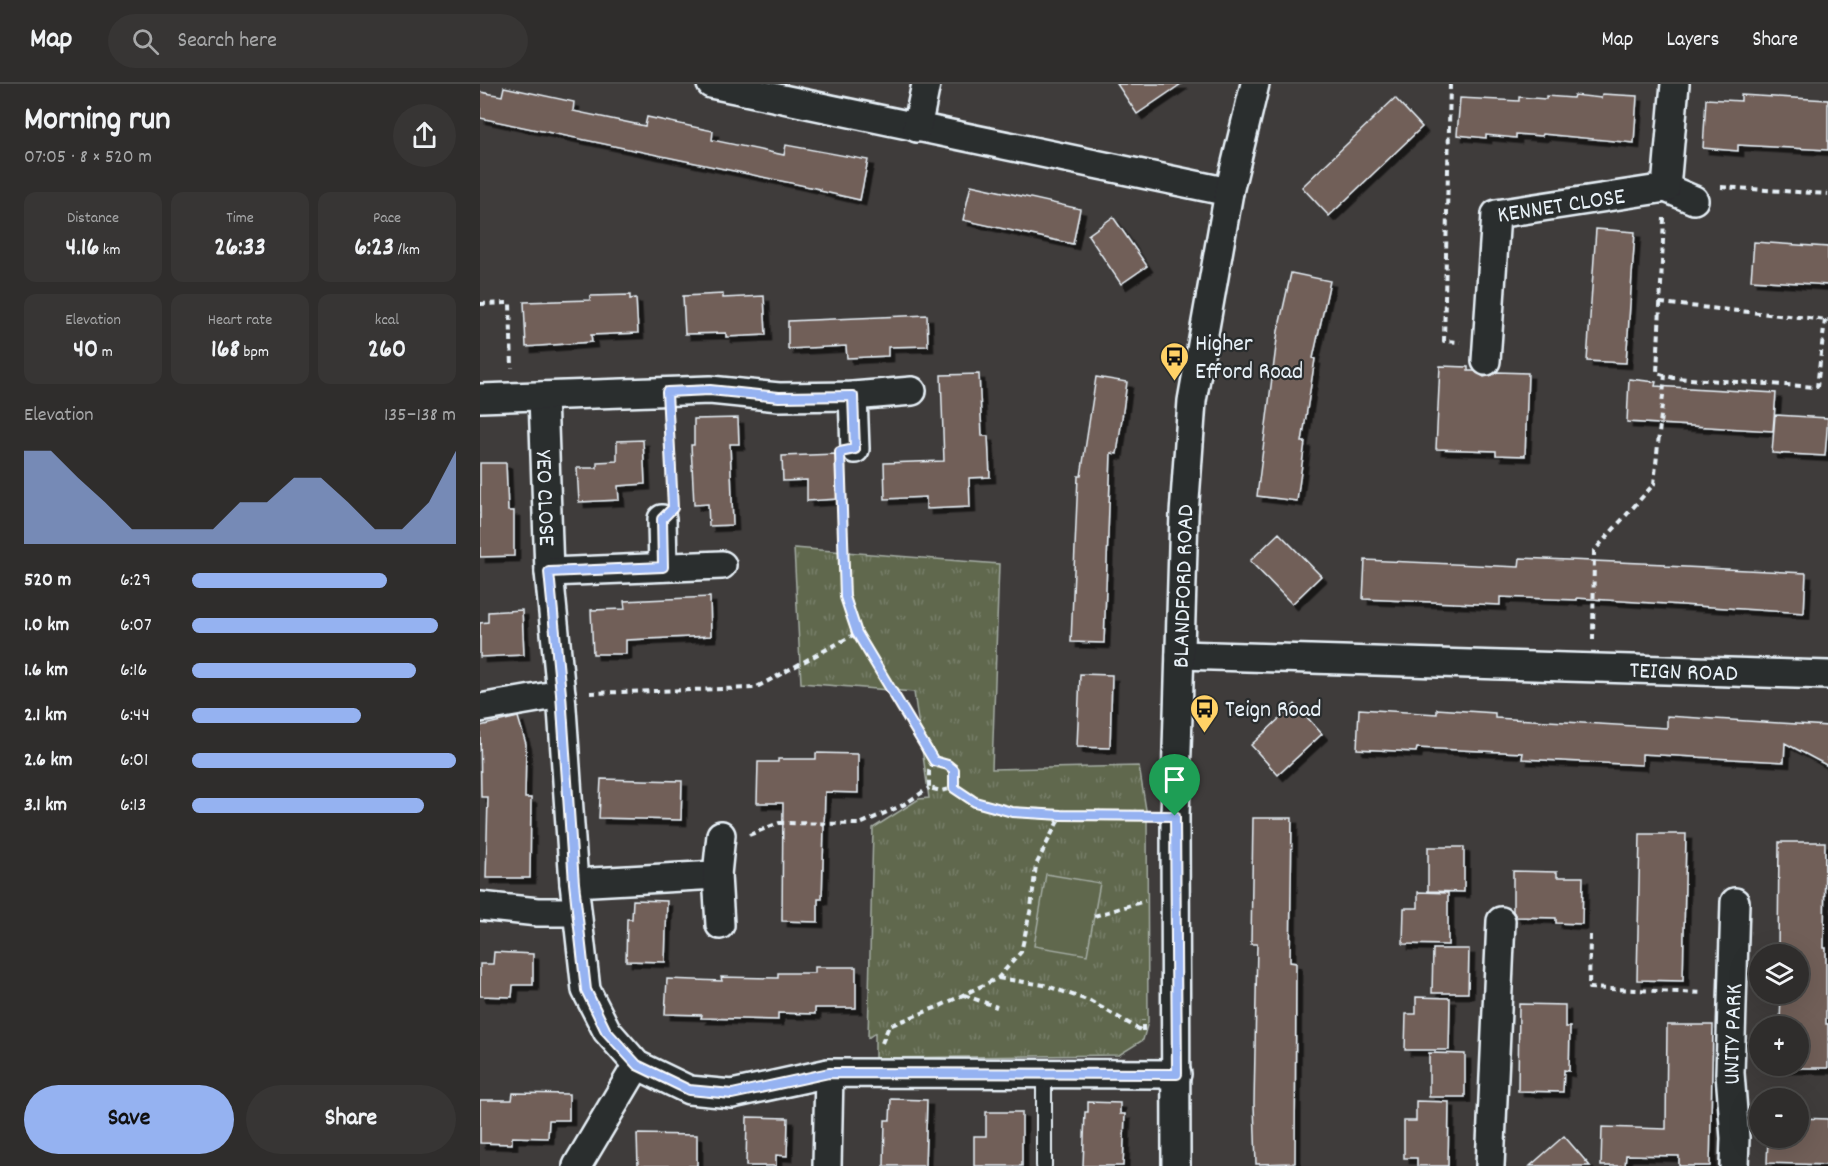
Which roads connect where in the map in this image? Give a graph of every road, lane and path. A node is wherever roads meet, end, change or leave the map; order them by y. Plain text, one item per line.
1 (711, 84) edge
2 (926, 84) edge
3 (1255, 84) edge
4 (1450, 84) edge
5 (1675, 84) edge
6 (917, 128) junction
7 (1666, 188) junction
8 (1229, 192) junction
9 (1828, 194) edge
10 (1694, 200) joint
11 (1660, 303) junction
12 (480, 304) edge
13 (1826, 320) edge
14 (1444, 341) dead end
15 (1486, 361) dead end
16 (1665, 375) junction
17 (912, 391) dead end
18 (667, 392) junction
19 (513, 396) junction
20 (543, 396) junction
21 (853, 396) junction
22 (480, 398) edge
23 (855, 449) joint
24 (662, 519) joint
25 (722, 565) dead end
26 (663, 567) junction
27 (549, 572) junction
28 (857, 633) junction
29 (1180, 656) junction
30 (1592, 668) junction
31 (1828, 675) edge
32 (561, 694) junction
33 (480, 708) edge
34 (934, 761) junction
35 (929, 788) junction
36 (954, 788) junction
37 (1061, 815) junction
38 (1175, 816) junction
39 (722, 835) joint
40 (717, 874) junction
41 (574, 883) junction
42 (1145, 901) dead end
43 (1735, 902) dead end
44 (480, 906) edge
45 (577, 912) junction
46 (1094, 916) dead end
47 (1501, 921) dead end
48 (720, 925) dead end
49 (1590, 935) dead end
50 (998, 978) junction
51 (1732, 992) junction
52 (963, 995) junction
53 (997, 1008) dead end
54 (1177, 1063) junction
55 (637, 1065) junction
56 (829, 1073) junction
57 (1044, 1074) junction
58 (868, 1075) junction
59 (577, 1166) edge
60 (827, 1166) edge
61 (1044, 1166) edge
62 (1176, 1166) edge
63 (1490, 1166) edge
64 (1734, 1166) edge

1 - 6 street
2 - 6 street
3 - 8 street, BLANDFORD ROAD
4 - 14 path
5 - 7 street
6 - 8 street
7 - 10 street
7 - 11 path
7 - 15 street, KENNET CLOSE
8 - 29 street, BLANDFORD ROAD
9 - 10 path
11 - 13 path
11 - 16 path
12 - 19 path
13 - 16 path
16 - 30 path
17 - 21 street
18 - 20 street
18 - 21 street
18 - 24 path
19 - 20 street
19 - 22 street
20 - 27 street, YEO CLOSE
21 - 23 street
23 - 28 path
24 - 26 street
25 - 26 street
26 - 27 street
27 - 32 street, YEO CLOSE
28 - 32 path
28 - 34 path
29 - 30 street, TEIGN ROAD
29 - 38 street, BLANDFORD ROAD
30 - 31 street, TEIGN ROAD
32 - 33 street
32 - 41 street, YEO CLOSE
34 - 35 path
34 - 36 path
35 - 36 path
35 - 39 path
36 - 37 path
37 - 38 path
37 - 50 path
38 - 54 street, BLANDFORD ROAD
39 - 40 street
40 - 41 street
40 - 48 street
41 - 45 street, YEO CLOSE
42 - 46 path
43 - 51 street, UNITY PARK
44 - 45 street
45 - 55 street, YEO CLOSE
47 - 63 street
49 - 51 path
50 - 52 path
50 - 54 path
51 - 64 street, UNITY PARK
52 - 53 path
52 - 58 path
54 - 57 street, YEO CLOSE
54 - 62 street, BLANDFORD ROAD
55 - 56 street, YEO CLOSE
55 - 59 street
56 - 58 street, YEO CLOSE
56 - 60 street
57 - 58 street, YEO CLOSE
57 - 61 lane

